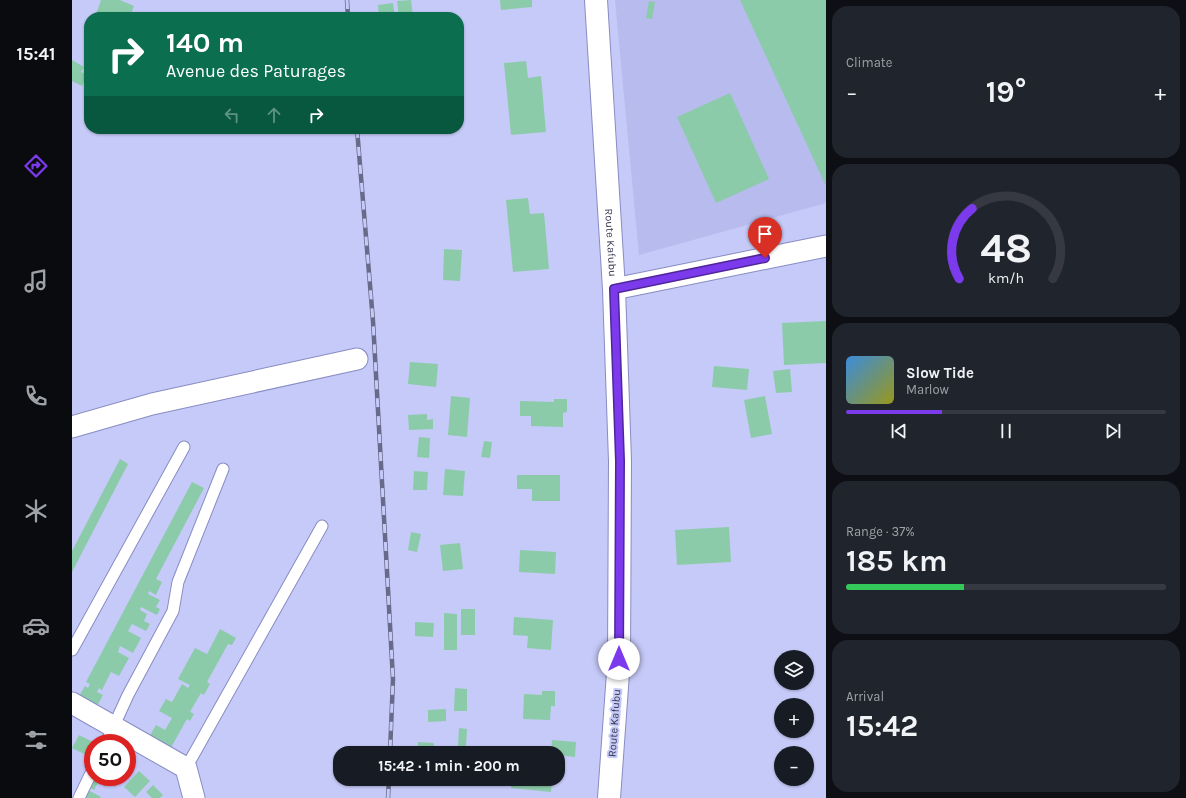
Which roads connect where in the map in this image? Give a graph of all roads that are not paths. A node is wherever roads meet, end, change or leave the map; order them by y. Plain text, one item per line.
1 (596, 0) edge
2 (826, 246) edge
3 (614, 289) junction
4 (357, 359) dead end
5 (72, 427) edge
6 (184, 448) dead end
7 (223, 469) dead end
8 (322, 526) dead end
9 (72, 650) edge
10 (72, 703) edge
11 (110, 734) edge
12 (111, 734) edge
13 (136, 746) edge
14 (186, 768) junction
15 (84, 786) edge
16 (78, 798) edge
17 (194, 798) edge
18 (609, 798) edge

1 - 3 main road, Route Kafubu
2 - 3 street
3 - 18 main road, Route Kafubu
4 - 5 street
6 - 9 lane
7 - 12 lane
8 - 14 lane
10 - 11 street
13 - 14 street
14 - 17 street
15 - 16 lane

